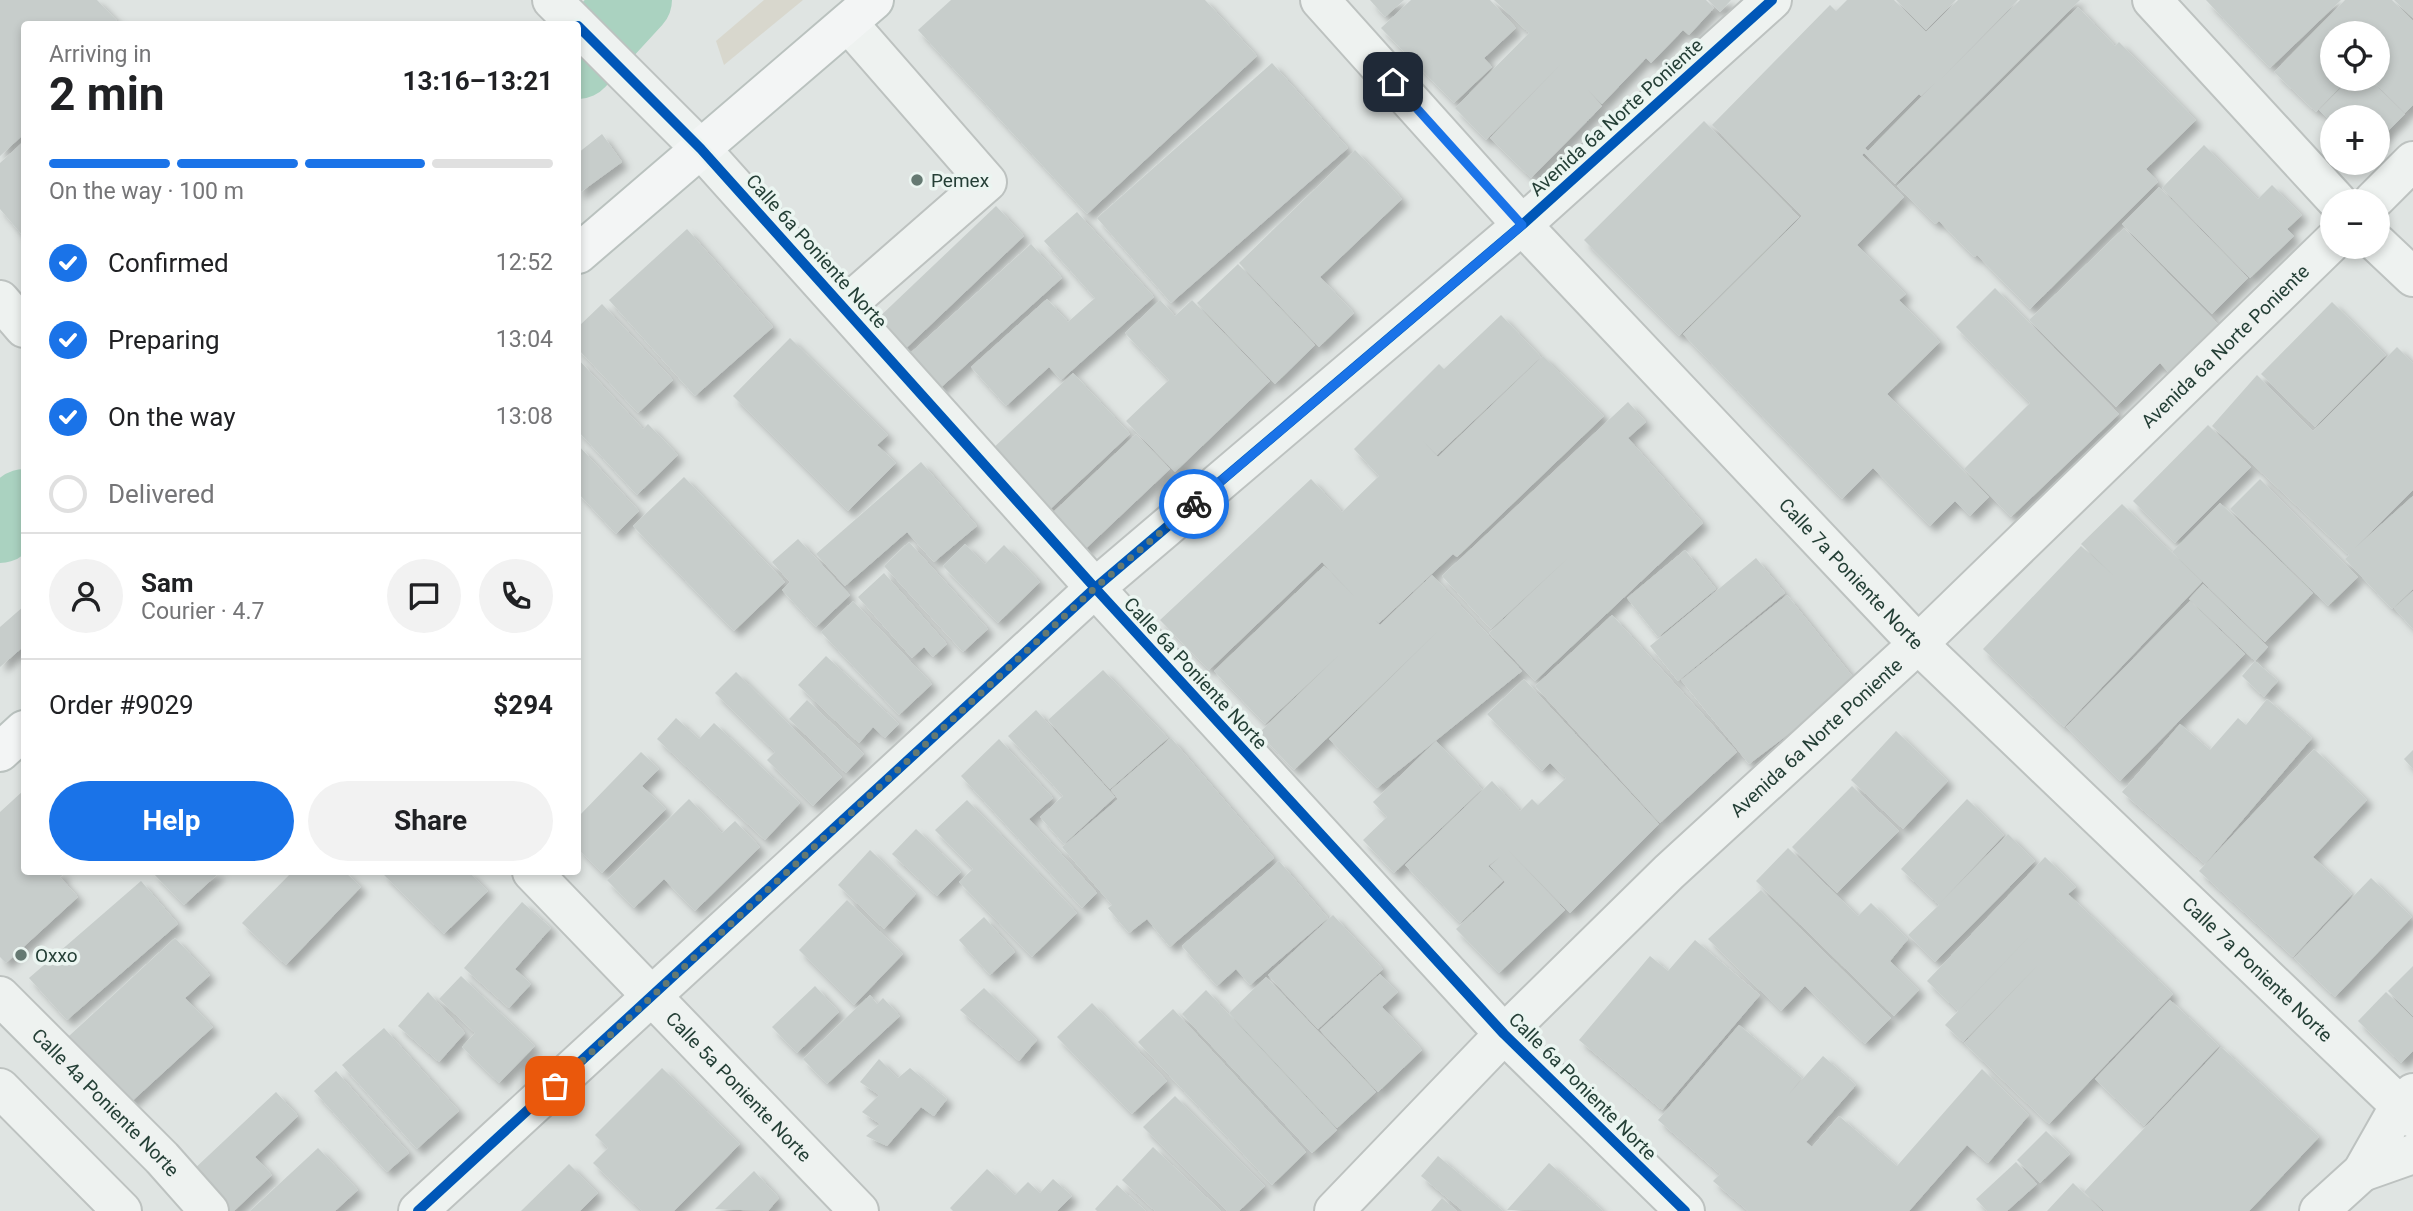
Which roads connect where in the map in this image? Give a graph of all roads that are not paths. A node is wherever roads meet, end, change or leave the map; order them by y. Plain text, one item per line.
1 (1320, 0) edge
2 (1772, 0) edge
3 (2152, 0) edge
4 (861, 11) edge
5 (581, 29) edge
6 (701, 149) junction
7 (2413, 161) edge
8 (2326, 189) edge
9 (2385, 189) edge
10 (1522, 225) junction
11 (581, 251) edge
12 (2320, 254) edge
13 (2390, 255) edge
14 (2413, 277) edge
15 (0, 300) edge
16 (844, 307) junction
17 (21, 324) edge
18 (1095, 588) junction
19 (1918, 644) junction
20 (21, 733) edge
21 (0, 752) edge
22 (535, 875) edge
23 (0, 996) edge
24 (653, 996) junction
25 (1504, 1034) junction
26 (0, 1088) edge
27 (2409, 1105) edge
28 (2413, 1154) edge
29 (2362, 1171) junction
30 (121, 1211) edge
31 (209, 1211) edge
32 (418, 1211) edge
33 (859, 1211) edge
34 (1334, 1211) edge
35 (1685, 1211) edge
36 (2319, 1211) edge

1 - 10 street, Calle 7a Poniente Norte
2 - 10 street, Avenida 6a Norte Poniente
3 - 8 street
4 - 6 main road
4 - 16 street
5 - 6 street, Calle 6a Poniente Norte
6 - 11 main road
6 - 16 street, Calle 6a Poniente Norte
7 - 9 street
10 - 18 street, Avenida 6a Norte Poniente
10 - 19 street, Calle 7a Poniente Norte
12 - 19 street, Avenida 6a Norte Poniente
13 - 14 street
15 - 17 street
16 - 18 street, Calle 6a Poniente Norte
18 - 24 street, Avenida 6a Norte Poniente
18 - 25 street, Calle 6a Poniente Norte
19 - 25 street, Avenida 6a Norte Poniente
19 - 27 street, Calle 7a Poniente Norte
20 - 21 main road
22 - 24 street, Calle 5a Poniente Norte
23 - 31 street, Calle 4a Poniente Norte
24 - 32 street, Avenida 6a Norte Poniente
24 - 33 street, Calle 5a Poniente Norte
25 - 34 street, Avenida 6a Norte Poniente
25 - 35 street, Calle 6a Poniente Norte
26 - 30 street
27 - 29 street
28 - 29 street
29 - 36 street

